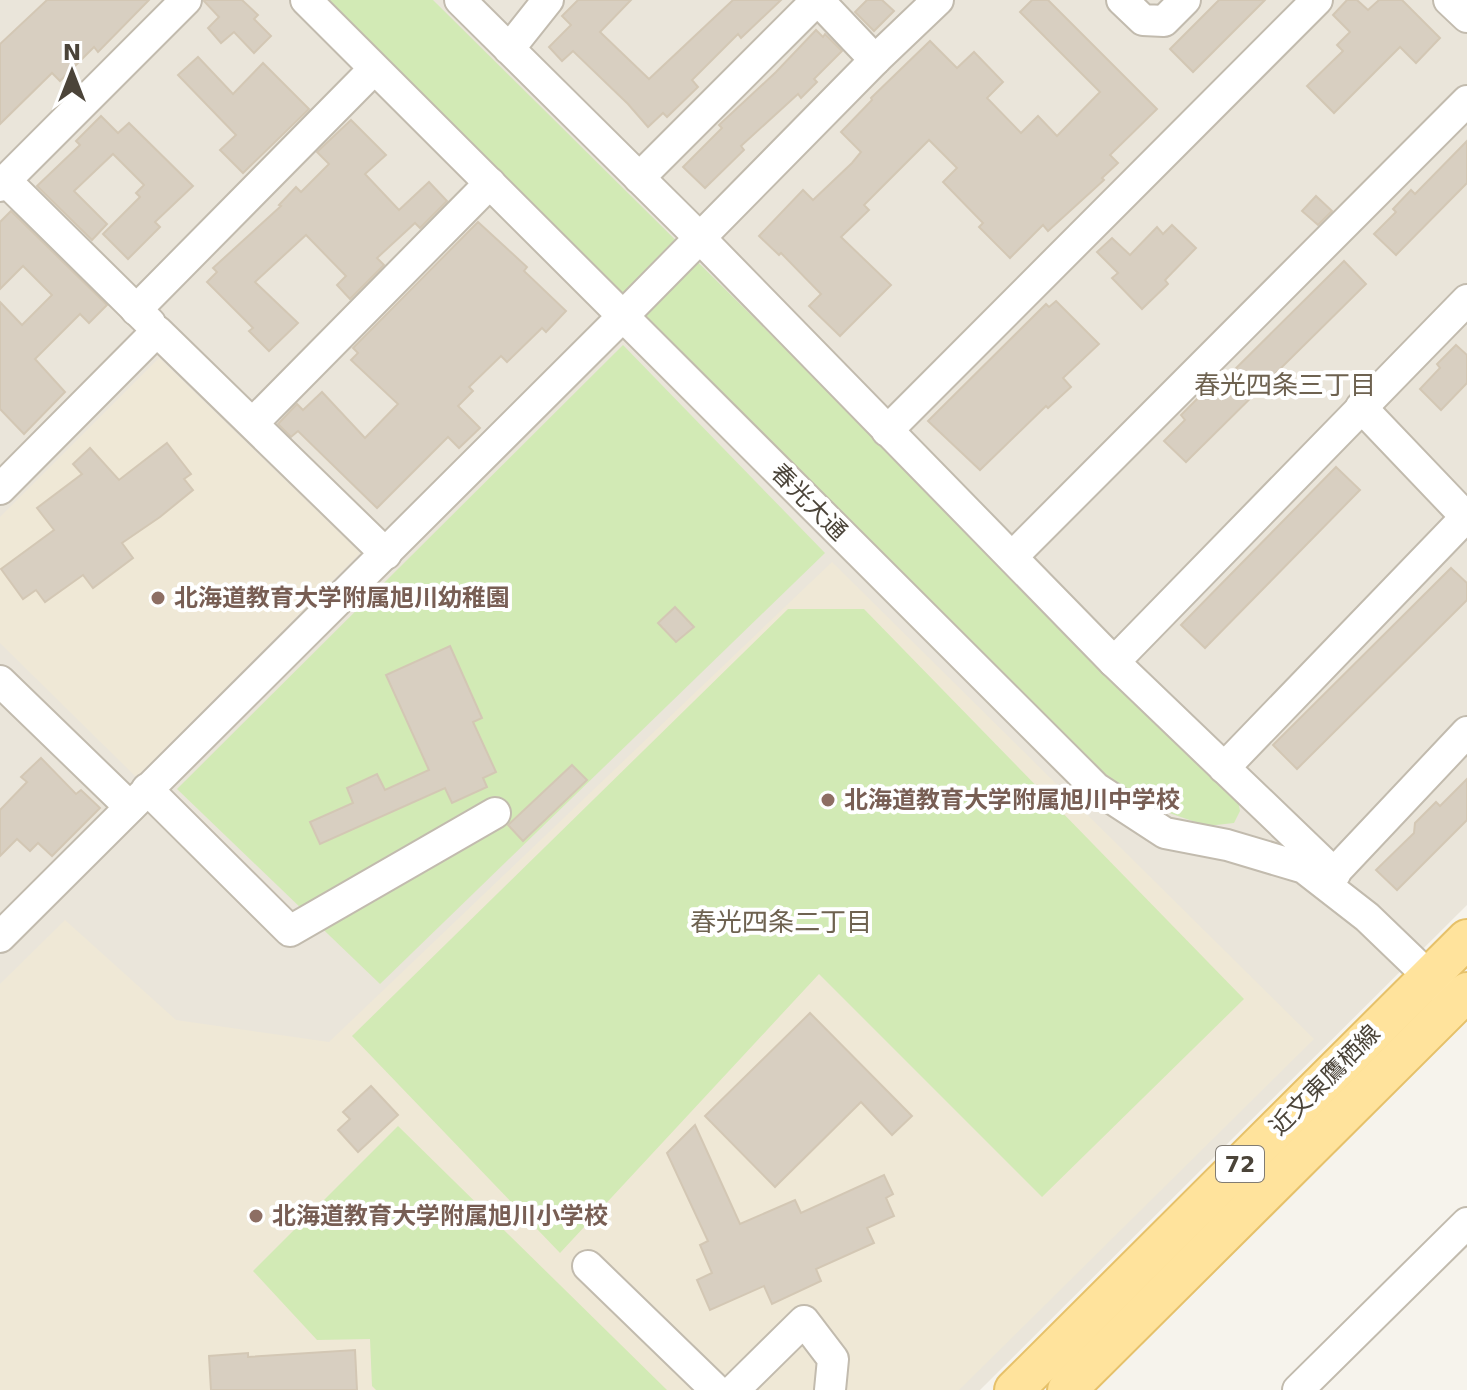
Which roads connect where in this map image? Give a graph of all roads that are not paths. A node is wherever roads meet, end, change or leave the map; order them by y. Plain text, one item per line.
1 (186, 0) edge
2 (306, 0) edge
3 (460, 0) edge
4 (548, 0) edge
5 (817, 0) edge
6 (938, 0) edge
7 (1122, 0) edge
8 (1185, 0) edge
9 (1317, 0) edge
10 (1449, 0) edge
11 (1467, 17) edge
12 (509, 49) junction
13 (875, 60) junction
14 (374, 69) junction
15 (1467, 101) edge
16 (639, 178) junction
17 (3, 183) edge
18 (490, 183) junction
19 (700, 238) junction
20 (1467, 300) edge
21 (623, 316) junction
22 (146, 320) junction
23 (1361, 407) junction
24 (253, 423) junction
25 (887, 431) junction
26 (0, 489) edge
27 (1467, 517) edge
28 (386, 554) junction
29 (1012, 557) junction
30 (1114, 662) junction
31 (0, 681) edge
32 (1467, 732) edge
33 (1224, 768) junction
34 (1246, 790) junction
35 (138, 798) junction
36 (495, 813) dead end
37 (1227, 845) junction
38 (1334, 873) junction
39 (1367, 917) junction
40 (0, 937) edge
41 (1467, 939) edge
42 (1430, 976) junction
43 (1462, 998) edge
44 (1467, 1223) edge
45 (588, 1266) dead end
46 (716, 1390) edge
47 (734, 1390) edge
48 (830, 1390) edge
49 (1014, 1390) edge
50 (1067, 1390) edge
51 (1298, 1390) edge

1 - 17 street
2 - 14 street, 春光大通
3 - 12 street, 春光大通
4 - 12 street
5 - 13 street
5 - 16 street
6 - 13 street
7 - 8 street
9 - 25 street
10 - 11 street
12 - 16 street, 春光大通
13 - 19 street
14 - 18 street, 春光大通
14 - 22 street
15 - 29 street
16 - 19 street, 春光大通
17 - 22 street
18 - 21 street, 春光大通
18 - 24 street
19 - 21 street
19 - 25 street, 春光大通
20 - 23 street
21 - 28 street
21 - 37 street, 春光大通
22 - 24 street
22 - 26 street
23 - 27 street
23 - 30 street
24 - 28 street
25 - 29 street, 春光大通
27 - 33 street
28 - 35 street
29 - 30 street, 春光大通
30 - 33 street, 春光大通
31 - 35 street
32 - 38 street
33 - 34 street, 春光大通
34 - 37 street
34 - 38 street, 春光大通
35 - 36 street
35 - 40 street
37 - 39 street, 春光大通
38 - 39 street, 春光大通
39 - 42 street, 春光大通
41 - 42 main road, 近文東鷹栖線 / 72
42 - 43 street, 春光大通
42 - 49 main road, 近文東鷹栖線 / 72
43 - 50 main road, 近文東鷹栖線 / 72
44 - 51 street
45 - 46 street
47 - 48 street

